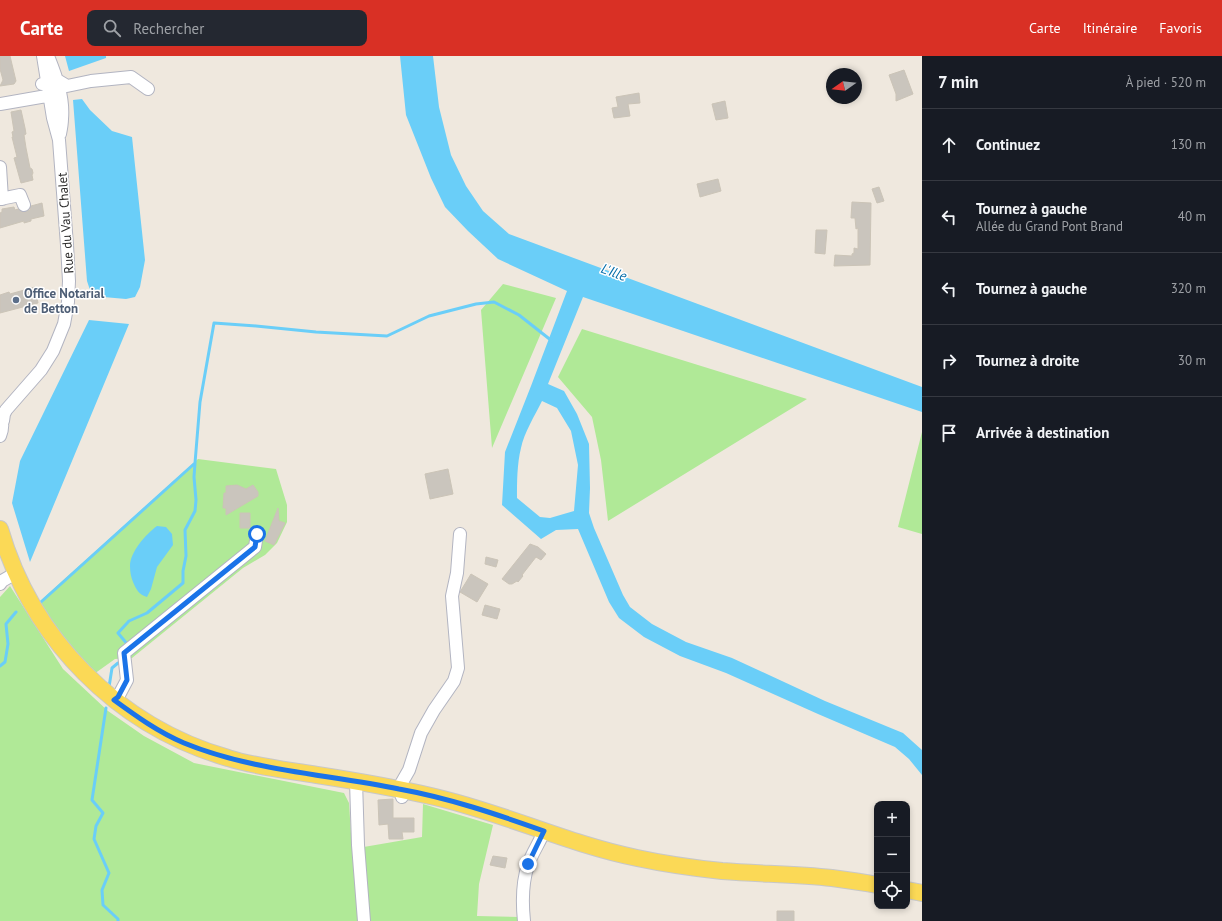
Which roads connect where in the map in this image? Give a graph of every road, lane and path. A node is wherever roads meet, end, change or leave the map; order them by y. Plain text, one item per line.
1 (43, 56) edge
2 (48, 56) edge
3 (49, 82) junction
4 (148, 89) dead end
5 (55, 94) junction
6 (0, 104) edge
7 (0, 167) edge
8 (1, 199) edge
9 (24, 205) dead end
10 (23, 391) junction
11 (0, 401) edge
12 (1, 417) edge
13 (0, 436) edge
14 (0, 529) edge
15 (257, 534) dead end
16 (460, 534) dead end
17 (16, 573) junction
18 (1, 582) edge
19 (114, 700) junction
20 (356, 781) junction
21 (401, 793) junction
22 (544, 831) junction
23 (874, 885) edge
24 (910, 891) edge
25 (922, 893) edge
26 (364, 921) edge
27 (524, 921) edge

1 - 3 street, Rue du Vau Chalet
2 - 3 street, Rue du Vau Chalet
3 - 4 street
3 - 5 street, Rue du Vau Chalet
5 - 6 street
5 - 10 street, Rue du Vau Chalet
7 - 8 street
8 - 9 street
10 - 11 street, Rue du Vau Chalet
10 - 12 street, Rue du Vau Chalet
12 - 13 street
14 - 17 main road
15 - 19 street
16 - 21 street
17 - 18 street
17 - 19 main road
19 - 20 main road
20 - 21 main road
20 - 26 street
21 - 22 main road
22 - 23 main road
22 - 27 street
24 - 25 main road

